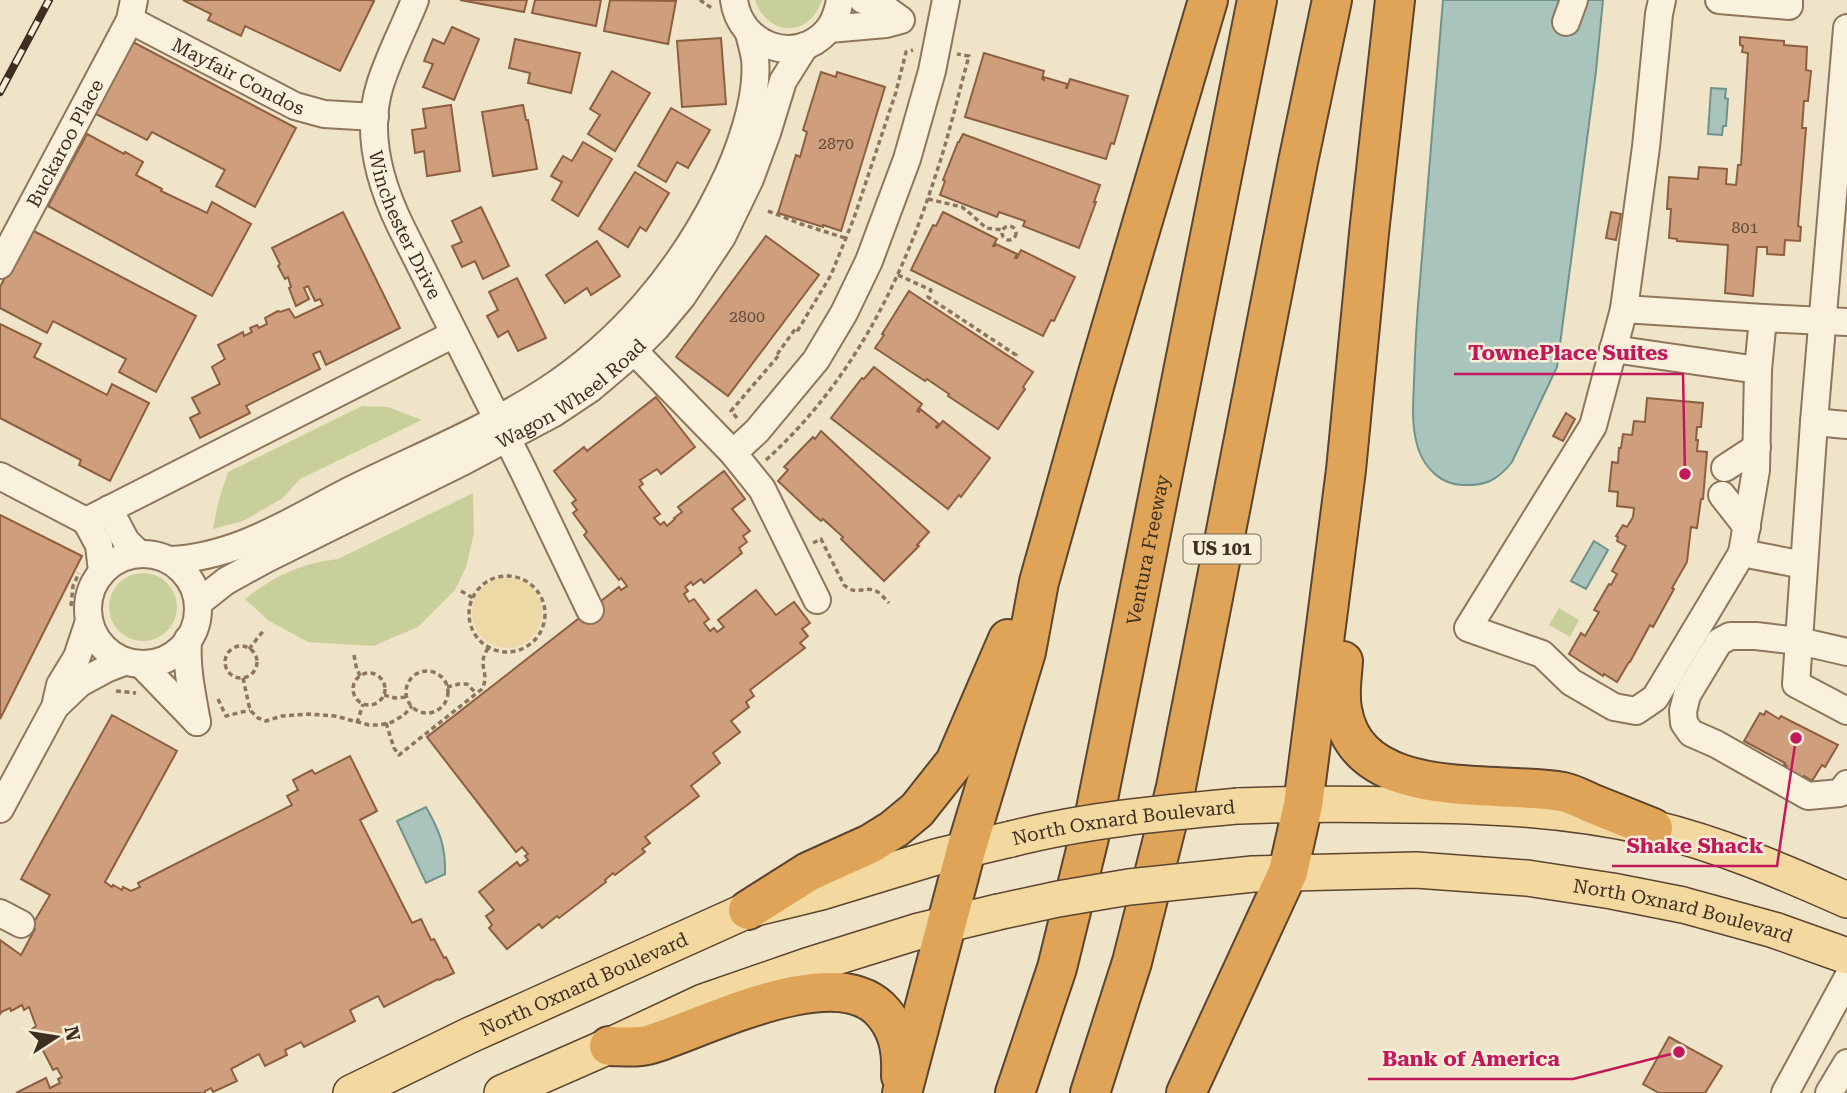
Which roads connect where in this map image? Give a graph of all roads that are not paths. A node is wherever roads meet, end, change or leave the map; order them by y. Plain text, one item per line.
1 (415, 0) edge
2 (840, 0) edge
3 (863, 0) edge
4 (946, 0) edge
5 (1208, 0) edge
6 (1257, 0) edge
7 (1332, 0) edge
8 (1395, 0) edge
9 (1662, 0) edge
10 (1719, 0) edge
11 (1789, 0) edge
12 (132, 10) edge
13 (732, 11) edge
14 (901, 20) junction
15 (1847, 28) edge
16 (829, 29) junction
17 (938, 38) junction
18 (805, 46) junction
19 (1844, 95) edge
20 (375, 117) junction
21 (0, 265) edge
22 (1624, 309) junction
23 (1763, 318) junction
24 (1835, 321) edge
25 (454, 334) junction
26 (1613, 349) junction
27 (634, 351) junction
28 (1758, 370) junction
29 (1814, 422) junction
30 (1847, 425) edge
31 (502, 429) junction
32 (1756, 447) junction
33 (733, 453) junction
34 (1725, 468) dead end
35 (1346, 471) junction
36 (0, 475) edge
37 (1722, 495) dead end
38 (97, 515) junction
39 (1747, 527) junction
40 (1742, 553) junction
41 (139, 554) junction
42 (170, 560) junction
43 (1804, 565) junction
44 (102, 570) junction
45 (1039, 582) junction
46 (817, 600) dead end
47 (198, 603) junction
48 (590, 610) dead end
49 (89, 621) junction
50 (188, 639) junction
51 (1799, 641) junction
52 (1847, 642) edge
53 (1847, 652) edge
54 (132, 663) junction
55 (55, 707) junction
56 (1847, 711) edge
57 (1844, 788) edge
58 (1303, 805) junction
59 (0, 809) edge
60 (1653, 828) junction
61 (966, 850) junction
62 (1288, 873) junction
63 (1847, 900) edge
64 (748, 909) junction
65 (948, 924) junction
66 (1847, 956) edge
67 (1847, 979) edge
68 (609, 1046) junction
69 (1847, 1063) edge
70 (351, 1093) edge
71 (502, 1093) edge
72 (901, 1093) edge
73 (1015, 1093) edge
74 (1090, 1093) edge
75 (1186, 1093) edge
76 (1785, 1093) edge
77 (1829, 1093) edge

1 - 20 street, Winchester Drive
2 - 16 street
3 - 14 street
4 - 17 street
5 - 45 highway
6 - 73 highway, Ventura Freeway
7 - 74 highway, US 101
8 - 35 highway
9 - 22 street
10 - 11 street
12 - 20 street, Mayfair Condos
12 - 21 street, Buckaroo Place
13 - 18 street
13 - 31 street, Wagon Wheel Road
14 - 16 street
14 - 17 street
15 - 19 street
16 - 18 street
17 - 33 street
18 - 27 street, Wagon Wheel Road
19 - 24 street
20 - 25 street, Winchester Drive
22 - 23 street
22 - 26 street
23 - 24 street
23 - 28 street
24 - 29 street
25 - 31 street, Winchester Drive
25 - 38 street
26 - 28 street
26 - 40 street
27 - 31 street, Wagon Wheel Road
27 - 33 street
28 - 32 street
29 - 30 street
29 - 43 street
31 - 42 street, Wagon Wheel Road
31 - 47 street, Wagon Wheel Road
31 - 48 street, Winchester Drive
32 - 34 street
32 - 39 street
33 - 46 street
35 - 58 highway
35 - 60 highway
36 - 38 street
37 - 39 street
38 - 41 street
38 - 44 street
39 - 40 street
40 - 43 street
41 - 42 street
41 - 44 street
42 - 47 street
43 - 51 street
44 - 49 street
45 - 61 highway
45 - 64 highway
47 - 50 street
49 - 54 street
49 - 55 street
50 - 54 street
50 - 54 street
51 - 53 street
51 - 56 street
51 - 57 street
52 - 53 street
54 - 55 street
55 - 59 street
58 - 60 main road, North Oxnard Boulevard
58 - 61 main road, North Oxnard Boulevard, bridge
58 - 62 highway
60 - 63 main road, North Oxnard Boulevard
61 - 64 main road, North Oxnard Boulevard
61 - 65 highway
62 - 65 main road, North Oxnard Boulevard, bridge
62 - 66 main road, North Oxnard Boulevard
62 - 75 highway
64 - 70 main road, North Oxnard Boulevard
65 - 68 main road, North Oxnard Boulevard
65 - 72 highway
67 - 76 street
68 - 71 main road, North Oxnard Boulevard
68 - 72 highway
69 - 77 street

